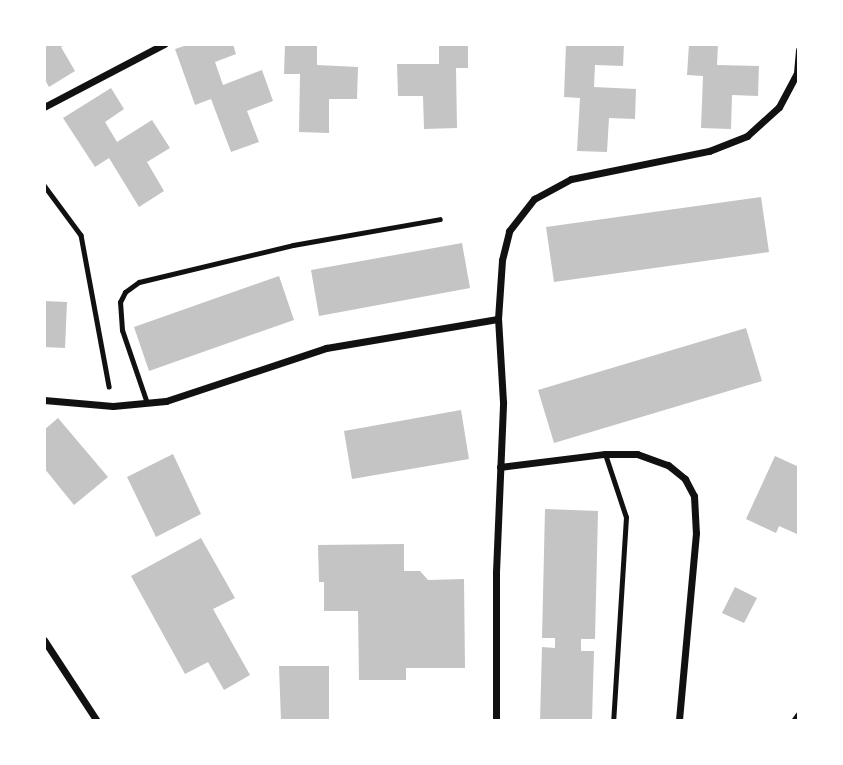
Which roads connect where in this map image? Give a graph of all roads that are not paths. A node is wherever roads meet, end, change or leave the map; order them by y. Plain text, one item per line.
1 (164, 44) edge
2 (799, 50) edge
3 (44, 107) edge
4 (440, 219) dead end
5 (498, 318) junction
6 (44, 400) edge
7 (147, 403) junction
8 (605, 454) junction
9 (500, 467) junction
10 (44, 640) edge
11 (799, 714) edge
12 (97, 721) edge
13 (496, 721) edge
14 (613, 721) edge
15 (679, 721) edge
16 (794, 721) edge

1 - 3 street
2 - 5 street
4 - 7 lane
5 - 7 street
5 - 9 street
6 - 7 street
8 - 9 street
8 - 14 lane
8 - 15 street
9 - 13 street
10 - 12 street
11 - 16 street

